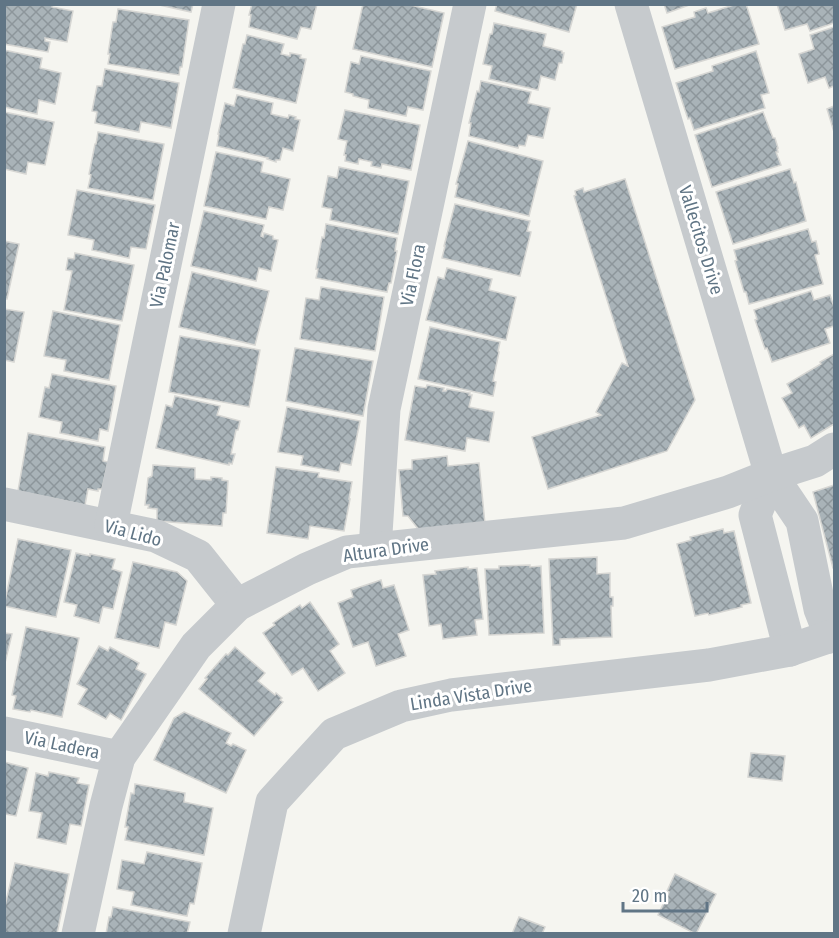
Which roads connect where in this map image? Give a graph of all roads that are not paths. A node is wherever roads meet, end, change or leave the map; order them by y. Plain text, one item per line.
1 (219, 4) edge
2 (470, 4) edge
3 (632, 4) edge
4 (834, 449) edge
5 (771, 475) junction
6 (4, 504) edge
7 (111, 525) junction
8 (375, 549) junction
9 (237, 605) junction
10 (833, 636) edge
11 (790, 650) junction
12 (4, 733) edge
13 (119, 757) junction
14 (78, 933) edge
15 (244, 933) edge

1 - 7 street, Via Palomar
2 - 8 street, Via Flora
3 - 5 street, Vallecitos Drive
4 - 5 street, Altura Drive
5 - 8 street, Altura Drive
5 - 10 street, Vallecitos Drive
5 - 11 street
6 - 7 street, Via Lido
7 - 9 street, Via Lido
8 - 9 street, Altura Drive
9 - 13 street, Altura Drive
10 - 11 street, Linda Vista Drive
11 - 15 street, Linda Vista Drive
12 - 13 street, Via Ladera
13 - 14 street, Altura Drive

